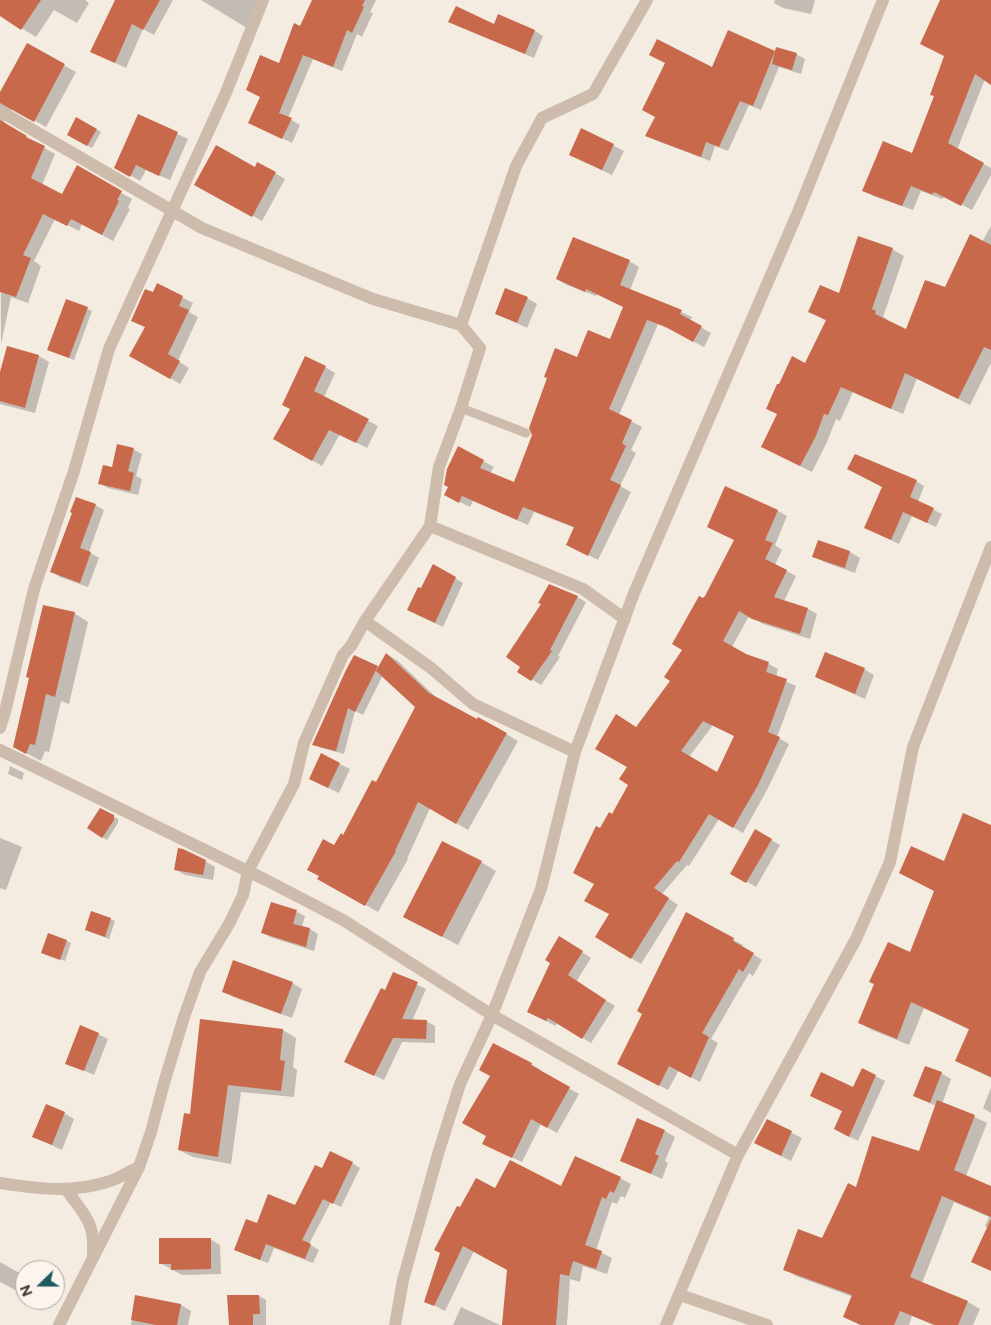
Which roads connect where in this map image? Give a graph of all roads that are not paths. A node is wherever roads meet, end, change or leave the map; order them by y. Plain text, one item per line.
1 (262, 0) edge
2 (647, 0) edge
3 (882, 0) edge
4 (0, 111) edge
5 (172, 210) junction
6 (461, 325) junction
7 (461, 408) junction
8 (526, 433) dead end
9 (430, 526) junction
10 (991, 547) edge
11 (625, 619) junction
12 (365, 621) junction
13 (0, 728) edge
14 (0, 750) edge
15 (575, 752) junction
16 (248, 872) junction
17 (492, 1014) junction
18 (738, 1156) junction
19 (139, 1168) junction
20 (0, 1183) edge
21 (66, 1189) junction
22 (92, 1262) junction
23 (680, 1295) junction
24 (59, 1325) edge
25 (394, 1325) edge
26 (666, 1325) edge
27 (767, 1325) edge

1 - 5 street
2 - 6 street
3 - 11 street
4 - 5 street
5 - 6 street
5 - 13 street
6 - 7 street
7 - 8 lane
7 - 9 street
9 - 11 street
9 - 12 street
10 - 18 street
11 - 15 street
12 - 15 street
12 - 16 street
14 - 16 street
15 - 17 street
16 - 17 street
16 - 19 street
17 - 18 street
17 - 25 street
18 - 23 street
19 - 21 street
19 - 22 street
20 - 21 street
21 - 22 street
22 - 24 street
23 - 26 street
23 - 27 street

